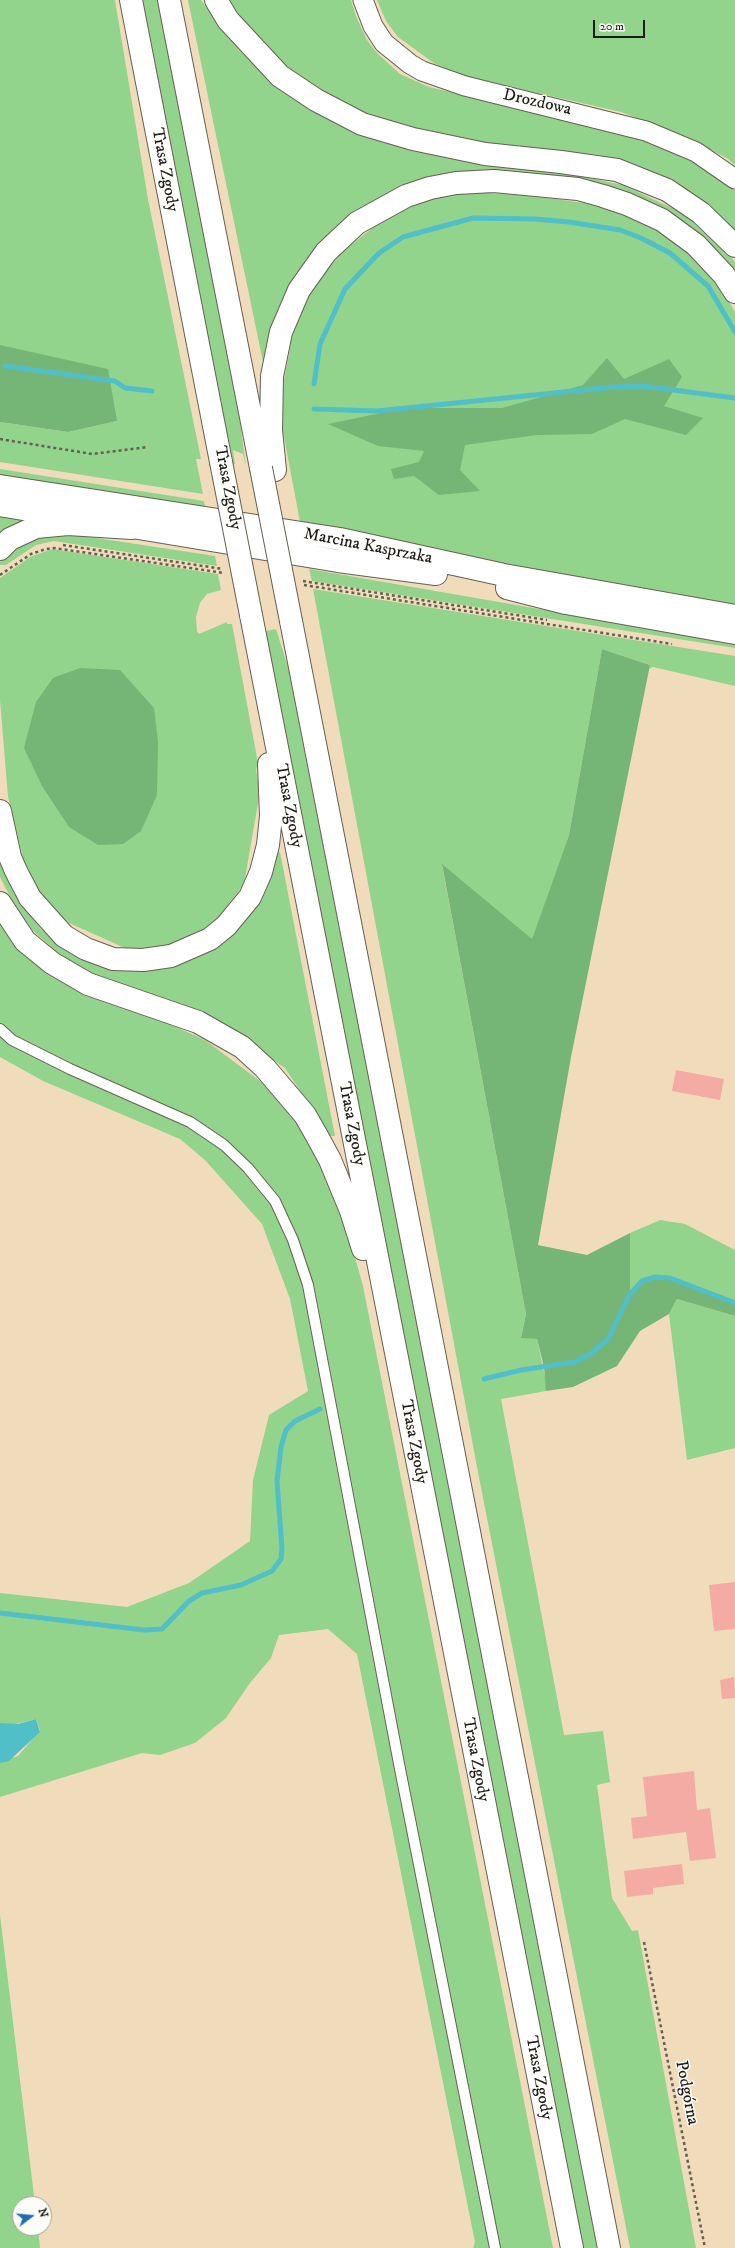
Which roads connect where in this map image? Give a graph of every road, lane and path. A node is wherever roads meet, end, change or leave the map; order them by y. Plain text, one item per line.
1 (131, 0) edge
2 (169, 0) edge
3 (216, 0) edge
4 (363, 0) edge
5 (735, 179) edge
6 (735, 246) edge
7 (735, 292) edge
8 (0, 439) edge
9 (148, 447) dead end
10 (268, 469) junction
11 (0, 486) edge
12 (0, 505) edge
13 (132, 528) junction
14 (0, 549) edge
15 (226, 569) dead end
16 (0, 570) edge
17 (230, 574) dead end
18 (0, 575) edge
19 (292, 580) junction
20 (735, 616) edge
21 (735, 633) edge
22 (266, 691) junction
23 (0, 811) edge
24 (0, 903) edge
25 (0, 1029) edge
26 (394, 1344) junction
27 (644, 1942) dead end
28 (495, 2248) edge
29 (572, 2248) edge
30 (609, 2248) edge
31 (705, 2248) edge

1 - 22 main road, Trasa Zgody, bridge
2 - 10 main road
3 - 6 main road
4 - 5 street, Drozdowa
7 - 10 main road
8 - 9 path
10 - 19 main road, bridge
11 - 20 main road, Marcina Kasprzaka
12 - 13 main road, Marcina Kasprzaka
13 - 14 main road
13 - 21 main road, Marcina Kasprzaka
15 - 16 path
17 - 18 path
19 - 19 path
19 - 30 main road, bridge
22 - 23 main road
22 - 26 main road, Trasa Zgody
24 - 26 main road
25 - 28 lane
26 - 29 main road, Trasa Zgody
27 - 31 path, Podgórna

